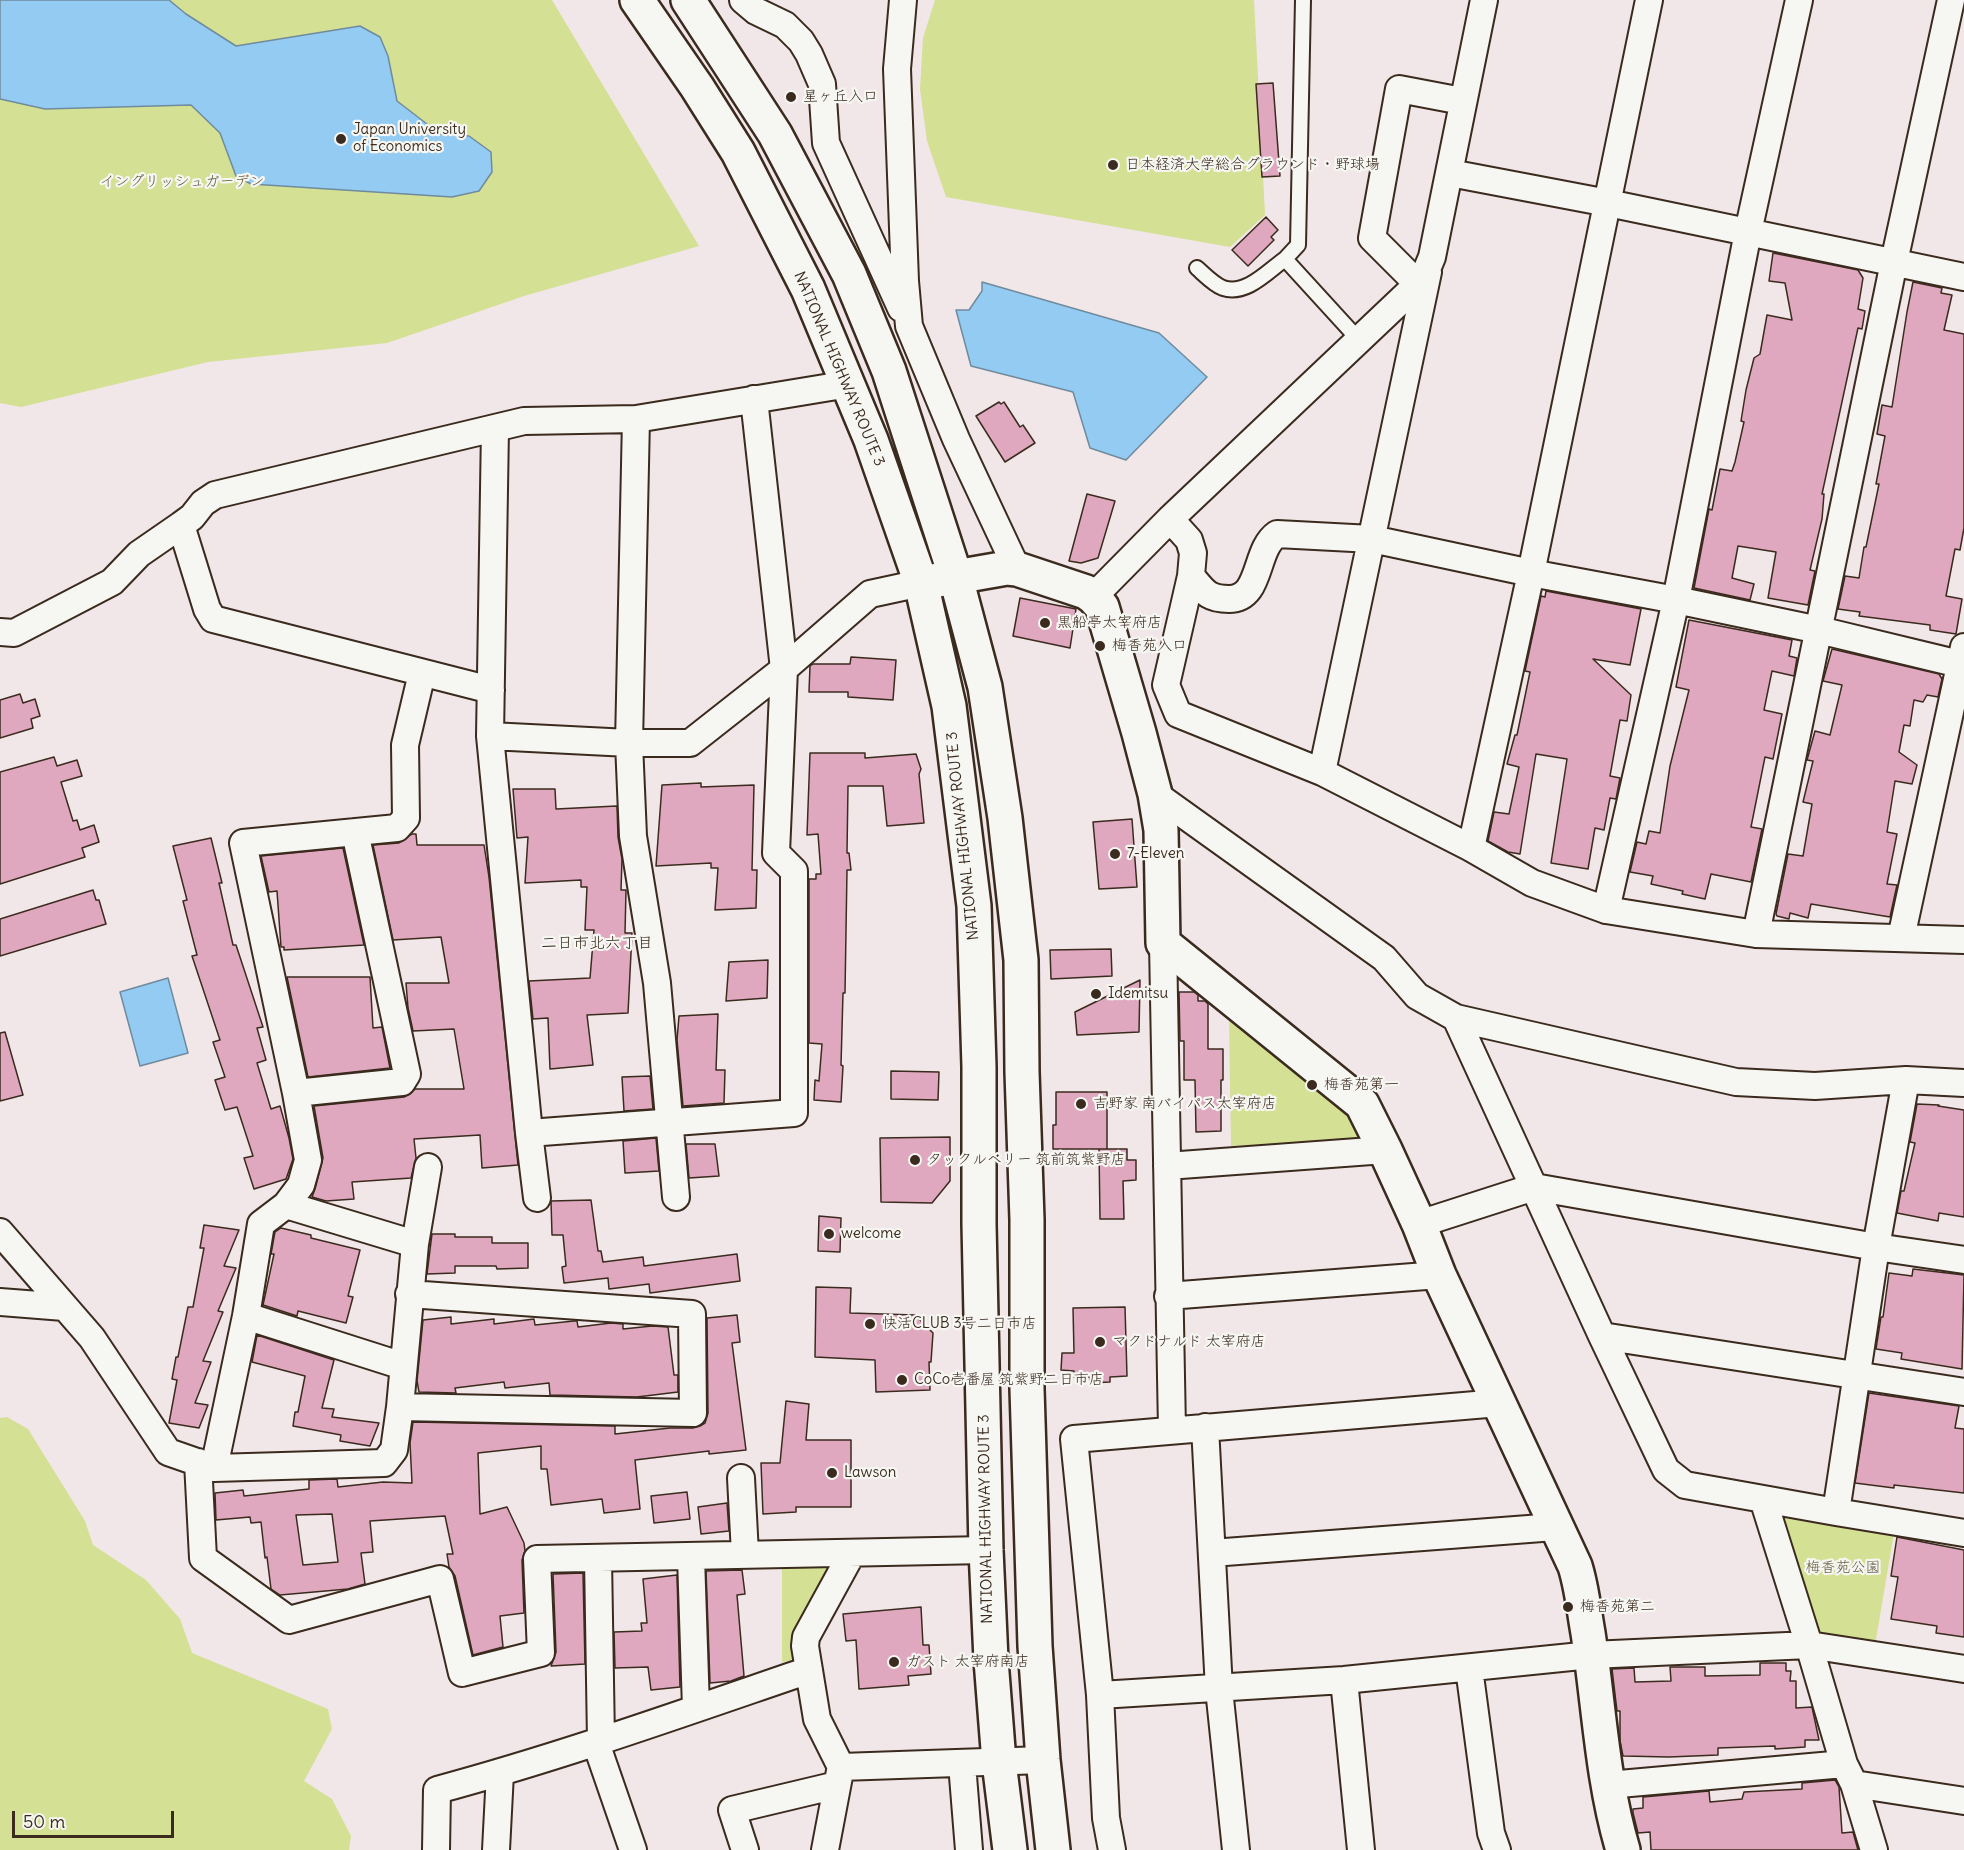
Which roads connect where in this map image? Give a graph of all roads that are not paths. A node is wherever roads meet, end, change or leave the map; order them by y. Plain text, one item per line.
1 (637, 0) edge
2 (688, 0) edge
3 (743, 0) edge
4 (903, 0) edge
5 (1303, 0) edge
6 (1484, 0) edge
7 (1648, 0) edge
8 (1799, 0) edge
9 (1951, 0) edge
10 (1462, 101) junction
11 (1450, 173) junction
12 (1608, 203) junction
13 (1748, 232) junction
14 (1432, 257) junction
15 (1285, 259) junction
16 (1894, 262) junction
17 (1197, 268) dead end
18 (1964, 278) edge
19 (1418, 284) junction
20 (909, 326) junction
21 (1359, 340) junction
22 (849, 384) junction
23 (754, 399) junction
24 (636, 419) junction
25 (495, 428) junction
26 (1170, 519) junction
27 (182, 525) junction
28 (1372, 539) junction
29 (1017, 569) junction
30 (1531, 573) junction
31 (1191, 576) junction
32 (956, 578) junction
33 (921, 583) junction
34 (1094, 597) junction
35 (1676, 600) junction
36 (1819, 630) junction
37 (0, 632) edge
38 (1963, 659) edge
39 (784, 669) junction
40 (422, 673) junction
41 (491, 690) junction
42 (490, 736) junction
43 (629, 743) junction
44 (1322, 772) junction
45 (1155, 794) junction
46 (355, 832) junction
47 (1471, 848) junction
48 (1606, 910) junction
49 (1756, 934) junction
50 (1901, 938) junction
51 (1964, 940) edge
52 (1163, 943) junction
53 (1456, 1018) junction
54 (1906, 1080) junction
55 (1964, 1083) edge
56 (296, 1093) junction
57 (670, 1122) junction
58 (530, 1133) junction
59 (1385, 1150) junction
60 (1167, 1166) junction
61 (429, 1167) dead end
62 (1534, 1187) junction
63 (676, 1197) dead end
64 (537, 1198) dead end
65 (286, 1205) junction
66 (1419, 1224) junction
67 (0, 1232) edge
68 (415, 1244) junction
69 (1876, 1247) junction
70 (1964, 1260) edge
71 (1439, 1275) junction
72 (410, 1294) junction
73 (1168, 1296) junction
74 (0, 1302) edge
75 (63, 1307) junction
76 (246, 1317) junction
77 (1602, 1336) junction
78 (403, 1366) junction
79 (1856, 1375) junction
80 (1964, 1392) edge
81 (1499, 1403) junction
82 (400, 1407) junction
83 (1205, 1427) junction
84 (1172, 1430) junction
85 (206, 1465) junction
86 (741, 1478) dead end
87 (1763, 1500) junction
88 (1836, 1512) junction
89 (1555, 1527) junction
90 (1964, 1533) edge
91 (986, 1550) junction
92 (1212, 1552) junction
93 (852, 1553) junction
94 (745, 1554) junction
95 (691, 1557) junction
96 (598, 1558) junction
97 (1809, 1645) junction
98 (1591, 1655) junction
99 (1469, 1668) junction
100 (1964, 1669) edge
101 (809, 1670) junction
102 (1344, 1680) junction
103 (1219, 1689) junction
104 (1100, 1695) junction
105 (696, 1708) junction
106 (598, 1742) junction
107 (1043, 1760) junction
108 (999, 1762) junction
109 (962, 1764) junction
110 (500, 1773) junction
111 (1849, 1774) junction
112 (839, 1776) junction
113 (1608, 1785) junction
114 (1964, 1801) edge
115 (436, 1850) edge
116 (496, 1850) edge
117 (633, 1850) edge
118 (745, 1850) edge
119 (825, 1850) edge
120 (969, 1850) edge
121 (1010, 1850) edge
122 (1053, 1850) edge
123 (1112, 1850) edge
124 (1236, 1850) edge
125 (1361, 1850) edge
126 (1497, 1850) edge
127 (1623, 1850) edge
128 (1874, 1850) edge

1 - 22 main road, NATIONAL HIGHWAY ROUTE 3
2 - 32 main road
3 - 20 street
4 - 20 street
5 - 15 lane
6 - 10 street
7 - 12 street
8 - 13 street
9 - 16 street
10 - 11 street
10 - 19 street
11 - 12 street
11 - 14 street
12 - 13 street
12 - 30 street
13 - 16 street
13 - 35 street
14 - 19 street
14 - 28 street
15 - 17 lane
15 - 21 lane
16 - 18 street
16 - 36 street
19 - 21 street
20 - 29 street
21 - 26 street
22 - 23 street
22 - 33 main road, NATIONAL HIGHWAY ROUTE 3
23 - 24 street
23 - 39 street
24 - 25 street
24 - 43 street
25 - 27 street
25 - 41 street
26 - 31 street
26 - 34 street
27 - 37 street
27 - 40 street
28 - 30 street
28 - 31 street
28 - 44 street
29 - 32 main road
29 - 34 main road
30 - 35 street
30 - 47 street
31 - 44 street
32 - 33 main road
32 - 107 main road
33 - 39 street
33 - 91 main road, NATIONAL HIGHWAY ROUTE 3
34 - 45 main road
35 - 36 street
35 - 48 street
36 - 38 street
36 - 49 street
38 - 50 street
39 - 43 street
39 - 57 street
40 - 41 street
40 - 46 street
41 - 42 street
42 - 43 street
42 - 58 street
43 - 57 street
44 - 47 street
45 - 52 main road
45 - 53 street
46 - 56 street
46 - 56 street
47 - 48 street
48 - 49 street
49 - 50 street
50 - 51 street
52 - 59 main road
52 - 60 street
53 - 54 street
53 - 62 street
54 - 55 street
54 - 69 street
56 - 65 street
57 - 58 street
57 - 63 street
58 - 64 street
59 - 60 street
59 - 66 main road
60 - 73 street
61 - 68 street
62 - 66 street
62 - 69 street
62 - 77 street
65 - 68 street
65 - 76 street
66 - 71 main road
67 - 75 street
68 - 72 street
69 - 70 street
69 - 79 street
71 - 73 street
71 - 81 main road
72 - 78 street
72 - 82 street
73 - 84 street
74 - 75 street
75 - 85 street
76 - 78 street
76 - 85 street
77 - 79 street
77 - 87 street
78 - 82 street
79 - 80 street
79 - 88 street
81 - 83 street
81 - 89 main road
82 - 85 street
83 - 84 street
83 - 92 street
84 - 104 street
85 - 96 street
86 - 94 street
87 - 88 street
87 - 97 street
88 - 90 street
89 - 92 street
89 - 98 main road
91 - 93 street
91 - 108 main road, NATIONAL HIGHWAY ROUTE 3
92 - 103 street
93 - 94 street
93 - 101 street
94 - 95 street
95 - 96 street
95 - 105 street
96 - 106 street
97 - 98 street
97 - 100 street
97 - 111 street
98 - 99 street
98 - 113 main road
99 - 102 street
99 - 126 street
101 - 105 street
101 - 112 street
102 - 103 street
102 - 125 street
103 - 104 street
103 - 124 street
104 - 123 street
105 - 106 street
106 - 110 street
106 - 117 street
107 - 108 street
107 - 122 main road
108 - 109 street
108 - 121 main road, NATIONAL HIGHWAY ROUTE 3
109 - 112 street
109 - 120 street
110 - 115 street
110 - 116 street
111 - 113 street
111 - 114 street
111 - 128 street
112 - 118 street
112 - 119 street
113 - 127 main road

